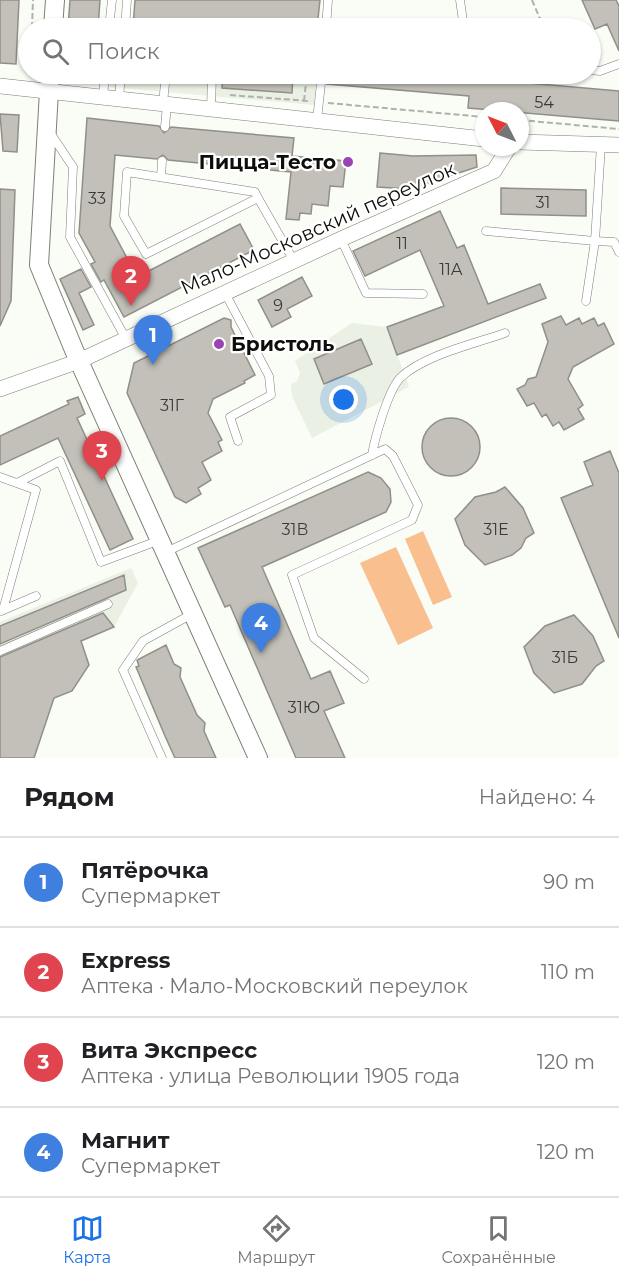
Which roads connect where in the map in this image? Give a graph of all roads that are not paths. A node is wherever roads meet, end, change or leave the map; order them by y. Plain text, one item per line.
1 (55, 0) edge
2 (112, 0) edge
3 (127, 0) edge
4 (328, 0) edge
5 (460, 0) edge
6 (54, 18) edge
7 (110, 18) edge
8 (126, 18) edge
9 (327, 18) edge
10 (463, 18) edge
11 (619, 64) edge
12 (601, 71) edge
13 (24, 84) edge
14 (49, 84) edge
15 (56, 84) edge
16 (104, 84) edge
17 (120, 84) edge
18 (166, 84) edge
19 (212, 84) edge
20 (321, 84) edge
21 (0, 86) edge
22 (103, 97) junction
23 (119, 98) junction
24 (212, 101) junction
25 (165, 103) junction
26 (317, 120) junction
27 (46, 127) junction
28 (165, 127) dead end
29 (475, 138) edge
30 (529, 142) edge
31 (601, 145) junction
32 (619, 146) edge
33 (504, 156) edge
34 (162, 161) dead end
35 (161, 177) junction
36 (258, 198) junction
37 (486, 231) dead end
38 (341, 239) junction
39 (595, 241) junction
40 (619, 252) edge
41 (294, 261) junction
42 (225, 293) junction
43 (423, 294) dead end
44 (586, 301) dead end
45 (505, 333) dead end
46 (126, 339) junction
47 (79, 361) junction
48 (0, 389) edge
49 (238, 441) dead end
50 (372, 455) junction
51 (0, 477) edge
52 (17, 483) junction
53 (163, 546) junction
54 (36, 596) dead end
55 (108, 604) dead end
56 (2, 611) edge
57 (194, 613) junction
58 (0, 651) edge
59 (364, 679) dead end
60 (162, 758) edge
61 (258, 758) edge

1 - 6 street
2 - 7 lane
3 - 8 lane
4 - 9 lane
5 - 10 lane
11 - 12 lane
13 - 21 street
14 - 27 street
15 - 22 street
16 - 22 lane
17 - 23 lane
18 - 25 lane
19 - 24 lane
20 - 26 lane
22 - 23 street
23 - 25 street
24 - 25 street
24 - 26 street
25 - 28 lane
26 - 29 street
27 - 46 lane
27 - 47 street
30 - 31 street
31 - 32 street
31 - 39 lane
33 - 38 street, Мало-Московский переулок
34 - 35 lane
35 - 36 lane
35 - 36 lane
36 - 41 lane
37 - 39 lane
38 - 41 street, Мало-Московский переулок
38 - 43 lane
39 - 40 lane
39 - 44 lane
41 - 42 street, Мало-Московский переулок
42 - 46 street, Мало-Московский переулок
42 - 49 lane
45 - 50 lane
46 - 47 street, Мало-Московский переулок
47 - 48 street, Мало-Московский переулок
47 - 53 street
50 - 53 lane
50 - 59 lane
51 - 52 lane
52 - 53 lane
52 - 56 lane
53 - 57 street
54 - 56 lane
55 - 58 lane
57 - 60 lane
57 - 61 street

